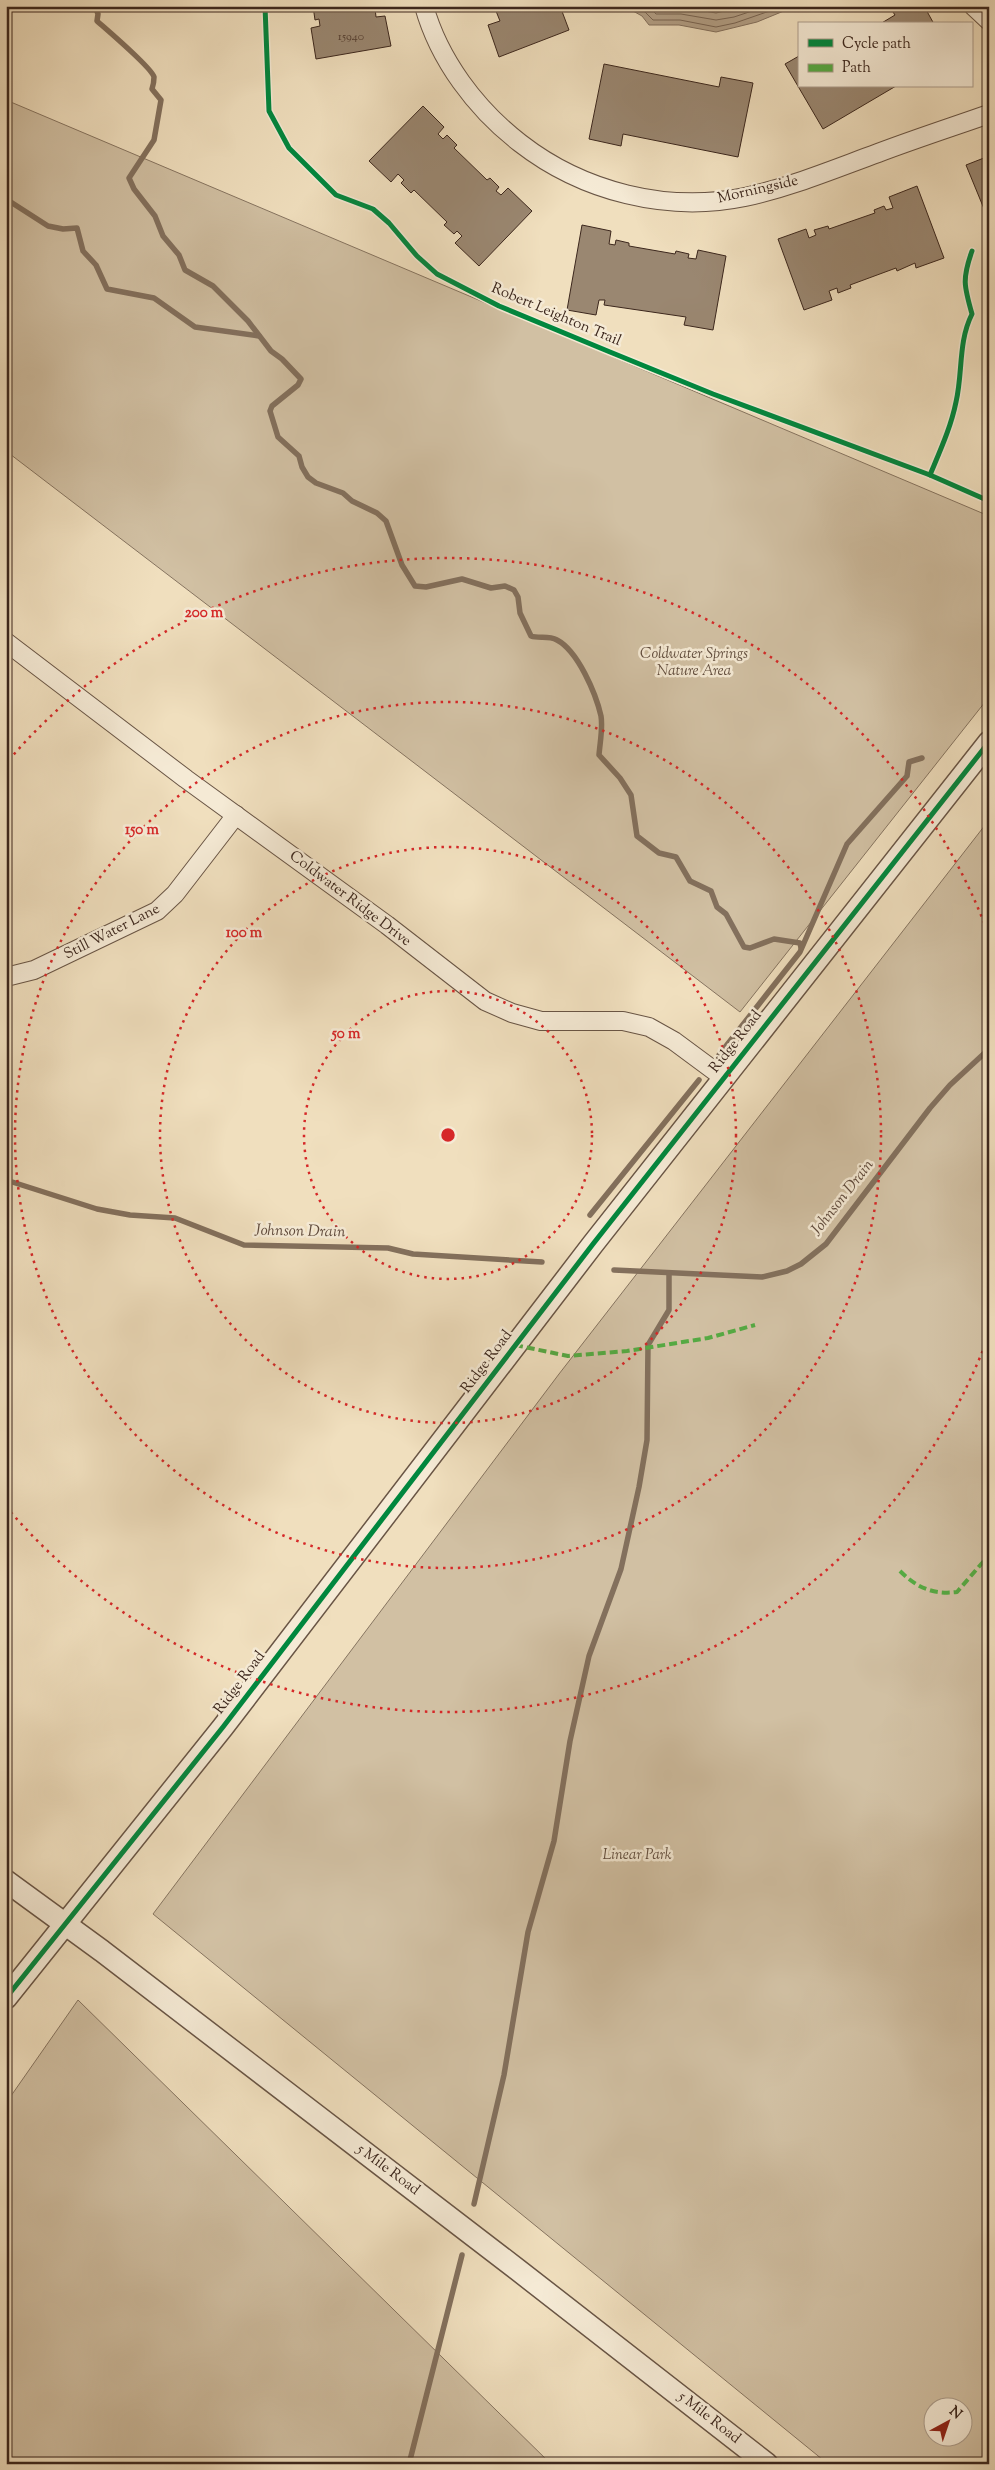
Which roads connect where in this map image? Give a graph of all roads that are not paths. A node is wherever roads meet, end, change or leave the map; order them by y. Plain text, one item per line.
1 (424, 6) edge
2 (973, 6) edge
3 (989, 21) edge
4 (989, 114) edge
5 (6, 642) edge
6 (989, 742) edge
7 (236, 815) junction
8 (6, 977) edge
9 (724, 1078) junction
10 (6, 1881) edge
11 (64, 1925) junction
12 (6, 1998) edge
13 (767, 2464) edge

1 - 4 street, Morningside
2 - 3 street
5 - 7 street, Coldwater Ridge Drive
6 - 9 street, Ridge Road
7 - 8 street, Still Water Lane
7 - 9 street, Coldwater Ridge Drive
9 - 11 street, Ridge Road
10 - 11 street, 5 Mile Road
11 - 12 street, Ridge Road
11 - 13 street, 5 Mile Road

